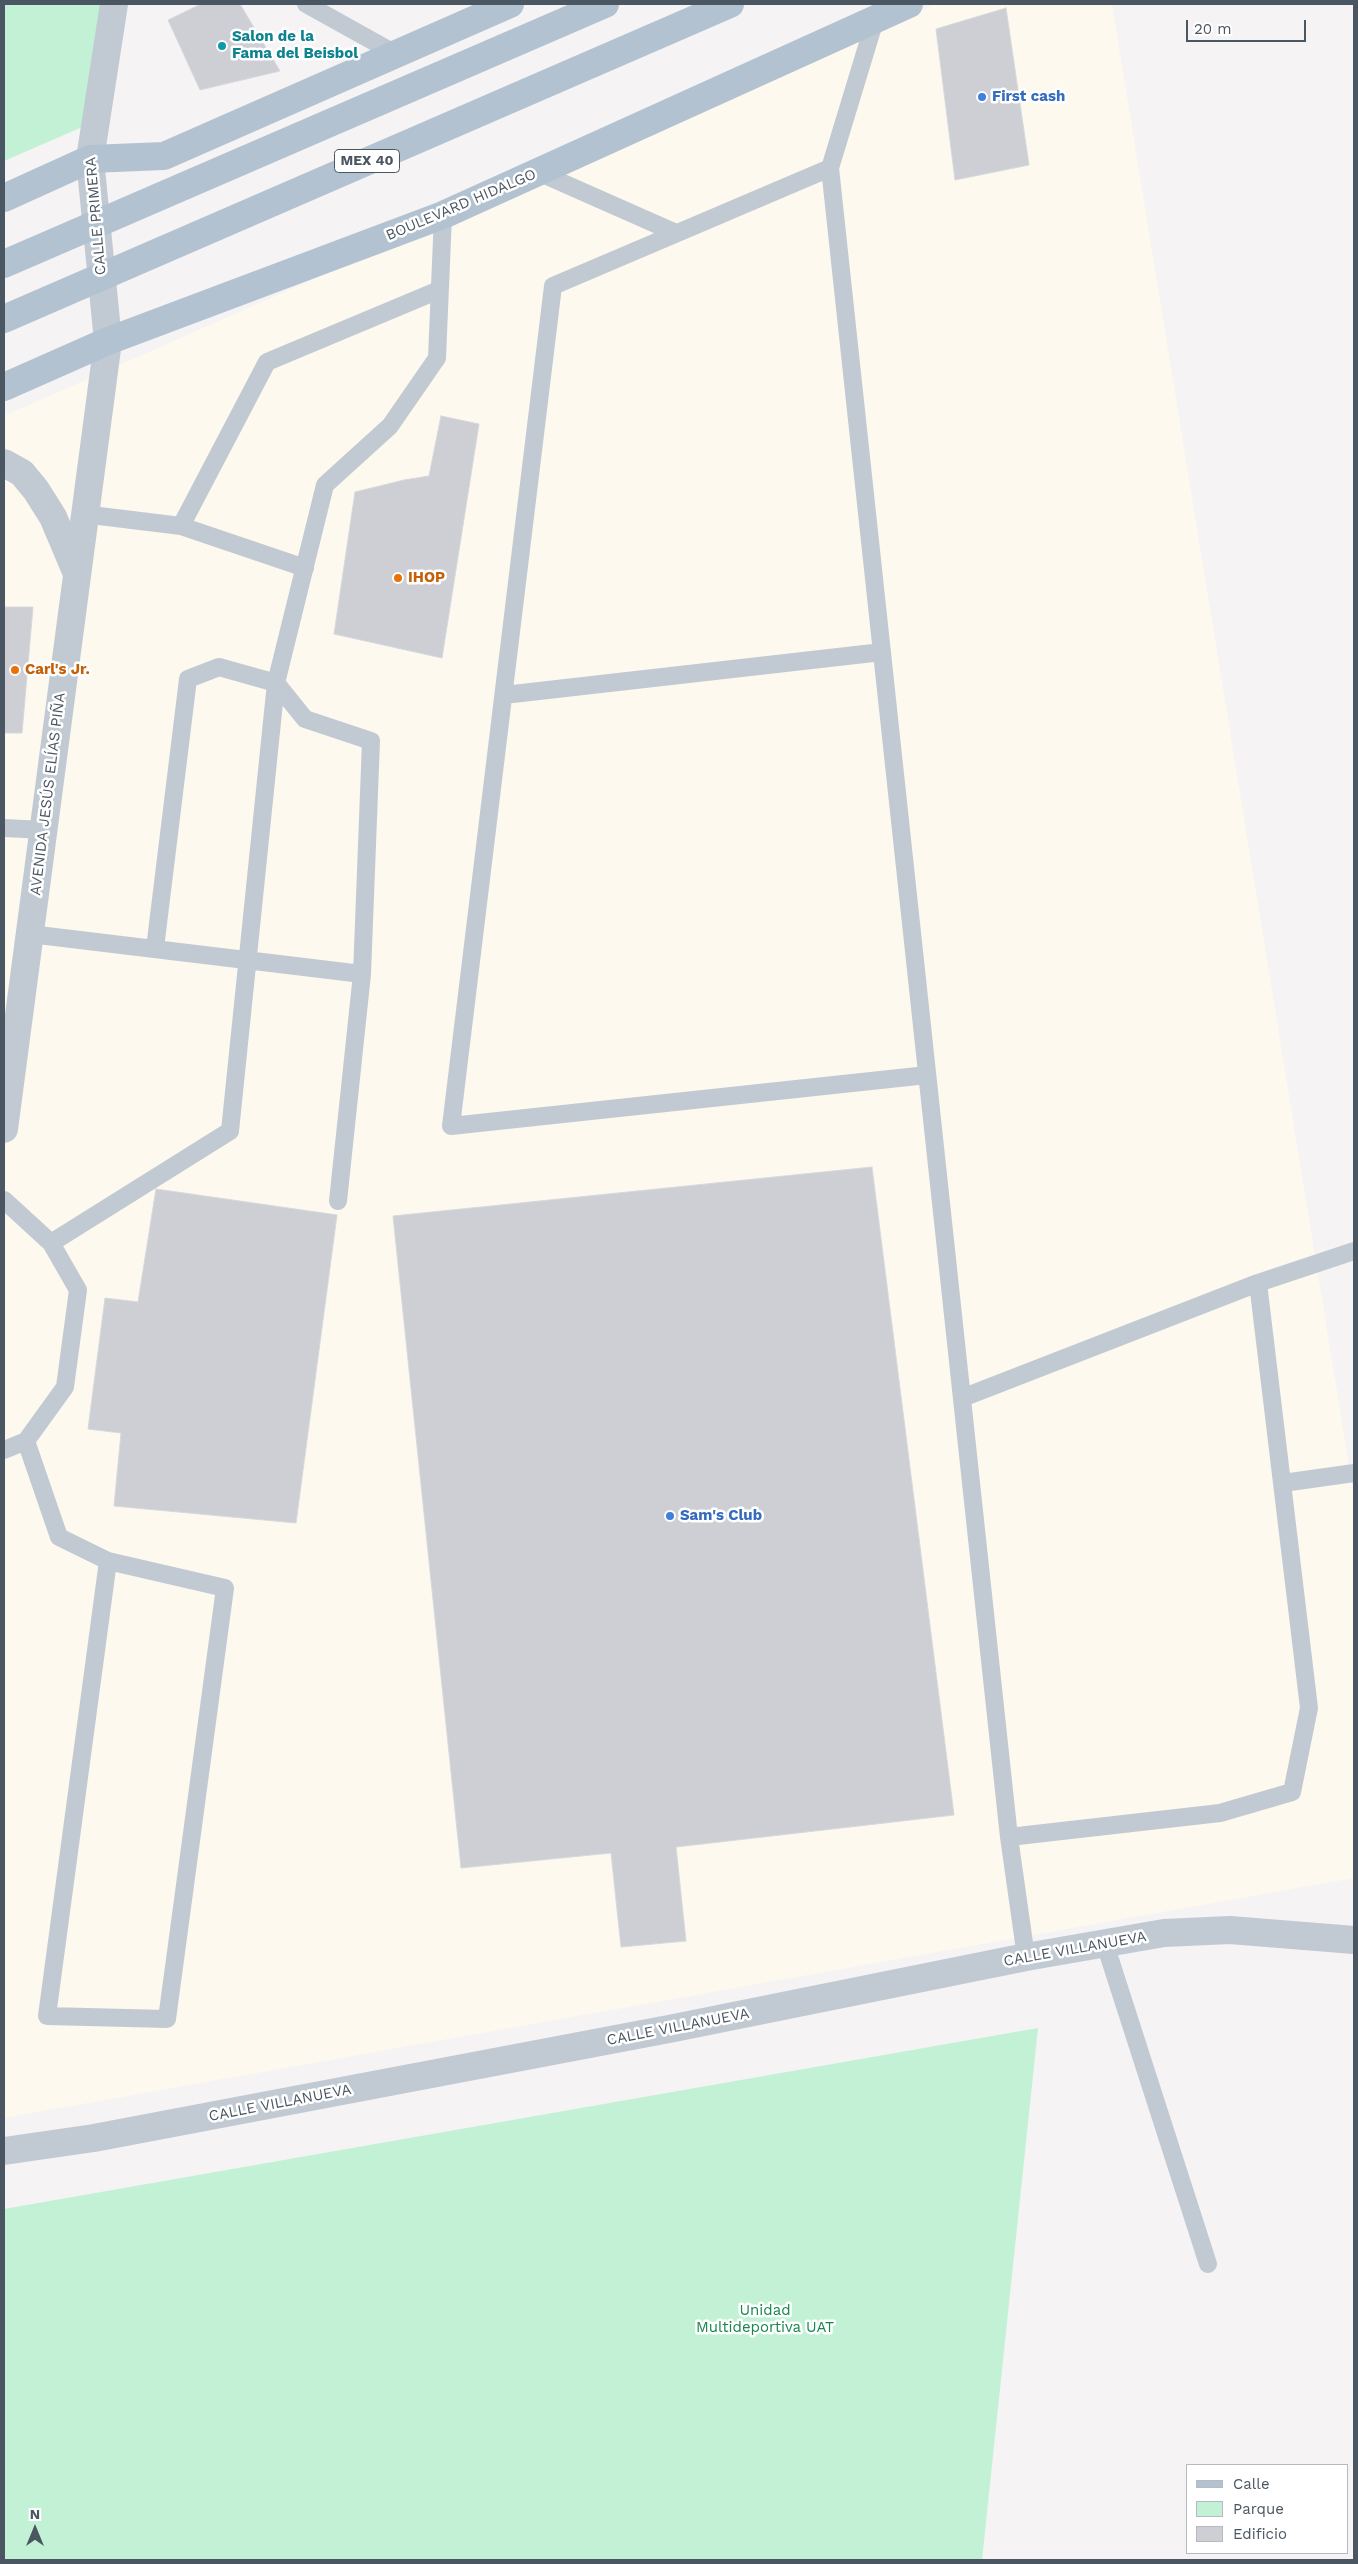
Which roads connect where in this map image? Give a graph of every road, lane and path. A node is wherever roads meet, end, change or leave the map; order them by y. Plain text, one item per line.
1 (114, 4) edge
2 (306, 4) edge
3 (510, 4) edge
4 (605, 4) edge
5 (730, 4) edge
6 (909, 4) edge
7 (875, 20) junction
8 (396, 54) junction
9 (90, 159) junction
10 (830, 168) junction
11 (538, 172) junction
12 (4, 198) edge
13 (443, 215) junction
14 (676, 233) junction
15 (4, 264) edge
16 (439, 290) junction
17 (4, 319) edge
18 (108, 340) junction
19 (4, 387) edge
20 (4, 463) edge
21 (83, 514) junction
22 (180, 526) junction
23 (305, 568) junction
24 (76, 571) junction
25 (882, 652) junction
26 (276, 683) junction
27 (504, 695) junction
28 (4, 828) edge
29 (44, 830) junction
30 (30, 934) junction
31 (155, 948) junction
32 (246, 960) junction
33 (362, 974) junction
34 (927, 1075) junction
35 (4, 1129) edge
36 (4, 1200) edge
37 (338, 1201) dead end
38 (51, 1244) junction
39 (1354, 1251) edge
40 (1258, 1283) junction
41 (962, 1398) junction
42 (26, 1441) junction
43 (4, 1450) edge
44 (1354, 1473) edge
45 (1283, 1483) junction
46 (108, 1560) junction
47 (1009, 1837) junction
48 (1354, 1940) edge
49 (1105, 1944) junction
50 (1026, 1957) junction
51 (4, 2150) edge
52 (1208, 2264) dead end

1 - 9 street, CALLE PRIMERA
2 - 8 lane
3 - 8 main road
4 - 15 main road
5 - 17 main road, MEX 40
6 - 7 main road, BOULEVARD HIDALGO
7 - 10 lane
7 - 11 main road, BOULEVARD HIDALGO
8 - 9 main road
9 - 12 main road
9 - 18 street, CALLE PRIMERA
10 - 14 lane
10 - 25 lane
11 - 13 main road, BOULEVARD HIDALGO
11 - 14 lane
13 - 16 lane
13 - 18 main road, BOULEVARD HIDALGO
14 - 27 lane
16 - 22 lane
16 - 23 lane
18 - 19 main road, BOULEVARD HIDALGO
18 - 21 street, AVENIDA JESÚS ELÍAS PIÑA
20 - 24 street
21 - 22 lane
21 - 24 street, AVENIDA JESÚS ELÍAS PIÑA
22 - 23 lane
23 - 26 lane
24 - 29 street, AVENIDA JESÚS ELÍAS PIÑA
25 - 27 lane
25 - 34 lane
26 - 31 lane
26 - 32 lane
26 - 33 lane
27 - 34 lane
28 - 29 lane
29 - 30 street, AVENIDA JESÚS ELÍAS PIÑA
30 - 31 lane
30 - 35 street, AVENIDA JESÚS ELÍAS PIÑA
31 - 32 lane
32 - 33 lane
32 - 38 lane
33 - 37 lane
34 - 41 lane
36 - 38 lane
38 - 42 lane
39 - 40 lane
40 - 41 lane
40 - 45 lane
41 - 47 lane
42 - 43 lane
42 - 46 lane
44 - 45 lane
45 - 47 lane
46 - 46 lane
47 - 50 lane
48 - 49 street, CALLE VILLANUEVA
49 - 50 street, CALLE VILLANUEVA
49 - 52 lane
50 - 51 street, CALLE VILLANUEVA

